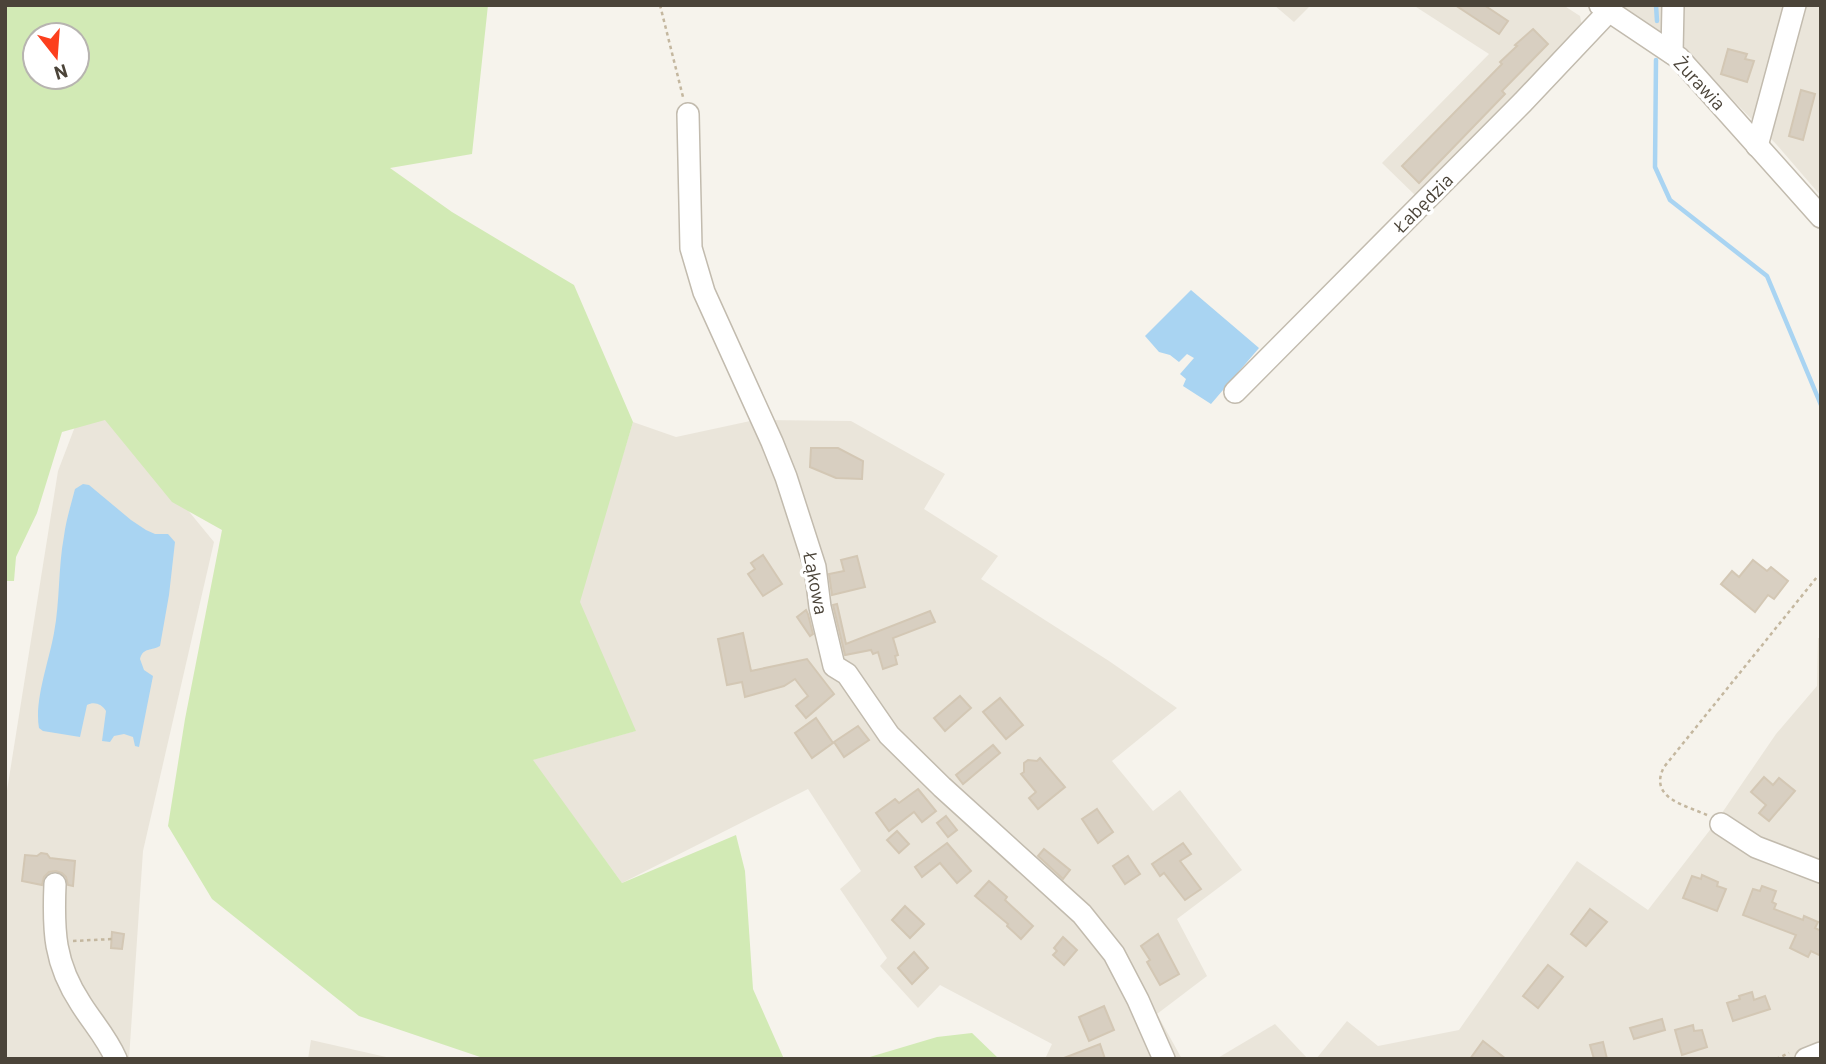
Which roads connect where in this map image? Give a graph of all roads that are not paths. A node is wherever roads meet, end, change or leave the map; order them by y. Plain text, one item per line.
1 (1673, 5) edge
2 (1795, 5) edge
3 (1605, 8) edge
4 (1672, 53) junction
5 (688, 114) road end
6 (1757, 146) junction
7 (1821, 217) edge
8 (1235, 392) dead end
9 (1721, 824) road end
10 (1821, 872) edge
11 (55, 884) dead end
12 (1821, 1052) edge
13 (116, 1059) edge
14 (1164, 1059) edge
15 (1806, 1059) edge

1 - 4 street
2 - 6 street
3 - 4 street, Żurawia
3 - 8 street, Łabędzia
4 - 6 street, Żurawia
5 - 14 street, Łąkowa
6 - 7 street, Żurawia
9 - 10 street
11 - 13 street
12 - 15 street

